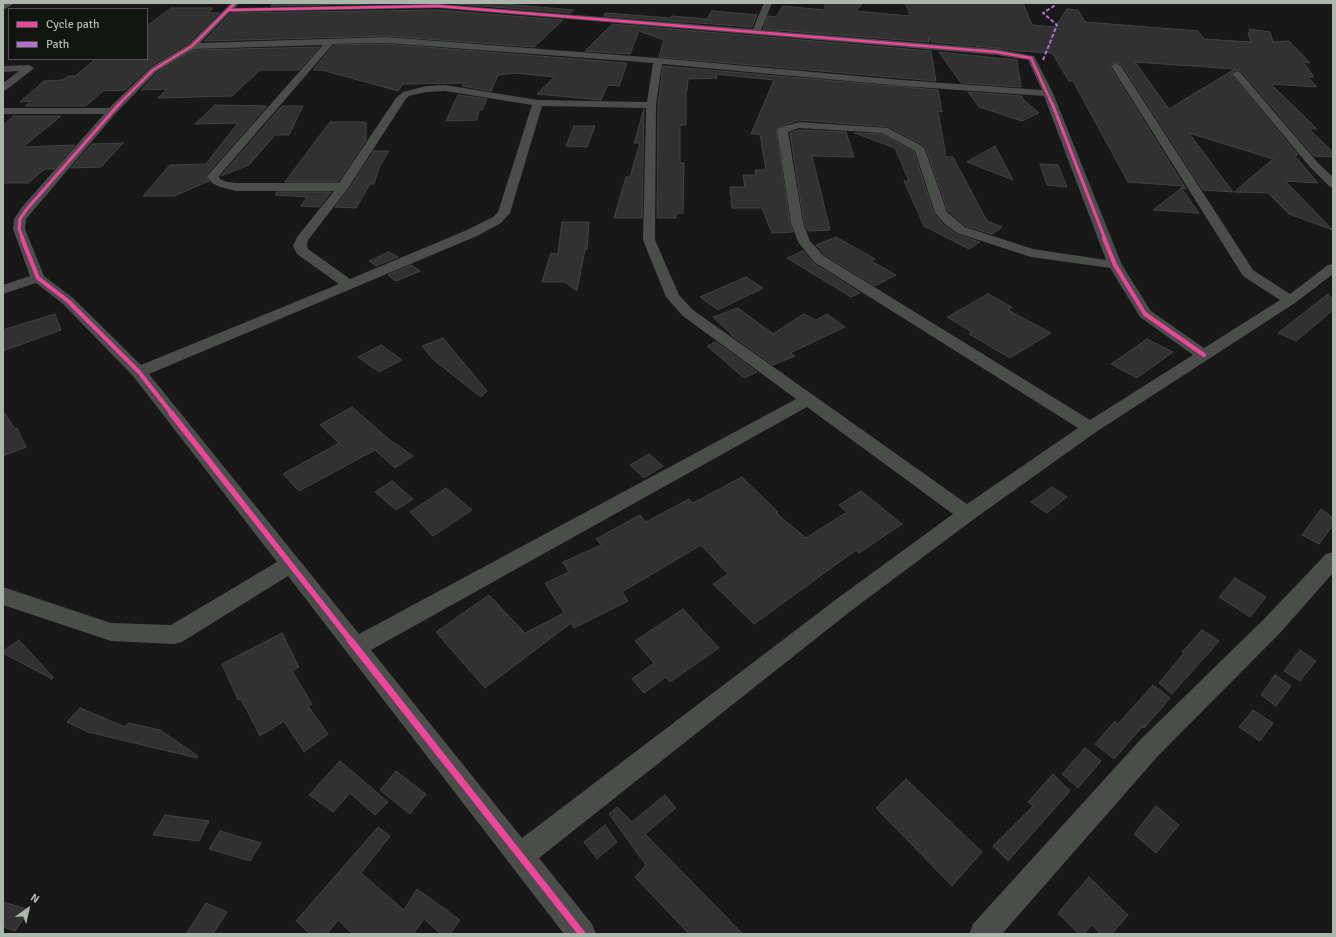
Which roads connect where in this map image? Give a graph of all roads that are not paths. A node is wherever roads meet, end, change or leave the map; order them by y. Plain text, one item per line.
1 (11, 3) edge
2 (768, 3) edge
3 (232, 7) edge
4 (3, 8) edge
5 (757, 31) junction
6 (331, 41) junction
7 (192, 46) junction
8 (658, 61) junction
9 (1116, 66) dead end
10 (3, 68) edge
11 (1237, 74) dead end
12 (3, 88) edge
13 (1048, 93) junction
14 (538, 103) junction
15 (651, 105) junction
16 (3, 111) edge
17 (112, 111) junction
18 (1333, 184) edge
19 (343, 187) junction
20 (1115, 265) junction
21 (1333, 268) edge
22 (38, 278) junction
23 (349, 285) junction
24 (3, 290) edge
25 (1290, 300) junction
26 (1204, 355) junction
27 (139, 372) junction
28 (808, 399) junction
29 (1090, 428) junction
30 (967, 514) junction
31 (1333, 560) edge
32 (291, 564) junction
33 (3, 596) edge
34 (356, 647) junction
35 (520, 856) junction
36 (582, 934) edge
37 (983, 934) edge

1 - 4 street
2 - 5 street
3 - 5 street
3 - 7 street
5 - 13 street
6 - 7 street
6 - 8 street
6 - 19 street
7 - 17 street
8 - 13 street
8 - 15 street
9 - 25 street
10 - 12 street
11 - 18 street
13 - 20 street
14 - 15 street
14 - 19 street
14 - 23 street
15 - 28 street
16 - 17 street
17 - 22 street
19 - 23 street
20 - 26 street
20 - 29 street
21 - 25 street
22 - 24 street
22 - 27 street
23 - 27 street
25 - 26 street
26 - 29 street
27 - 32 street
28 - 30 street
28 - 34 street
29 - 30 street
30 - 35 street
31 - 37 street
32 - 33 street
32 - 34 street
34 - 35 street
35 - 36 street

